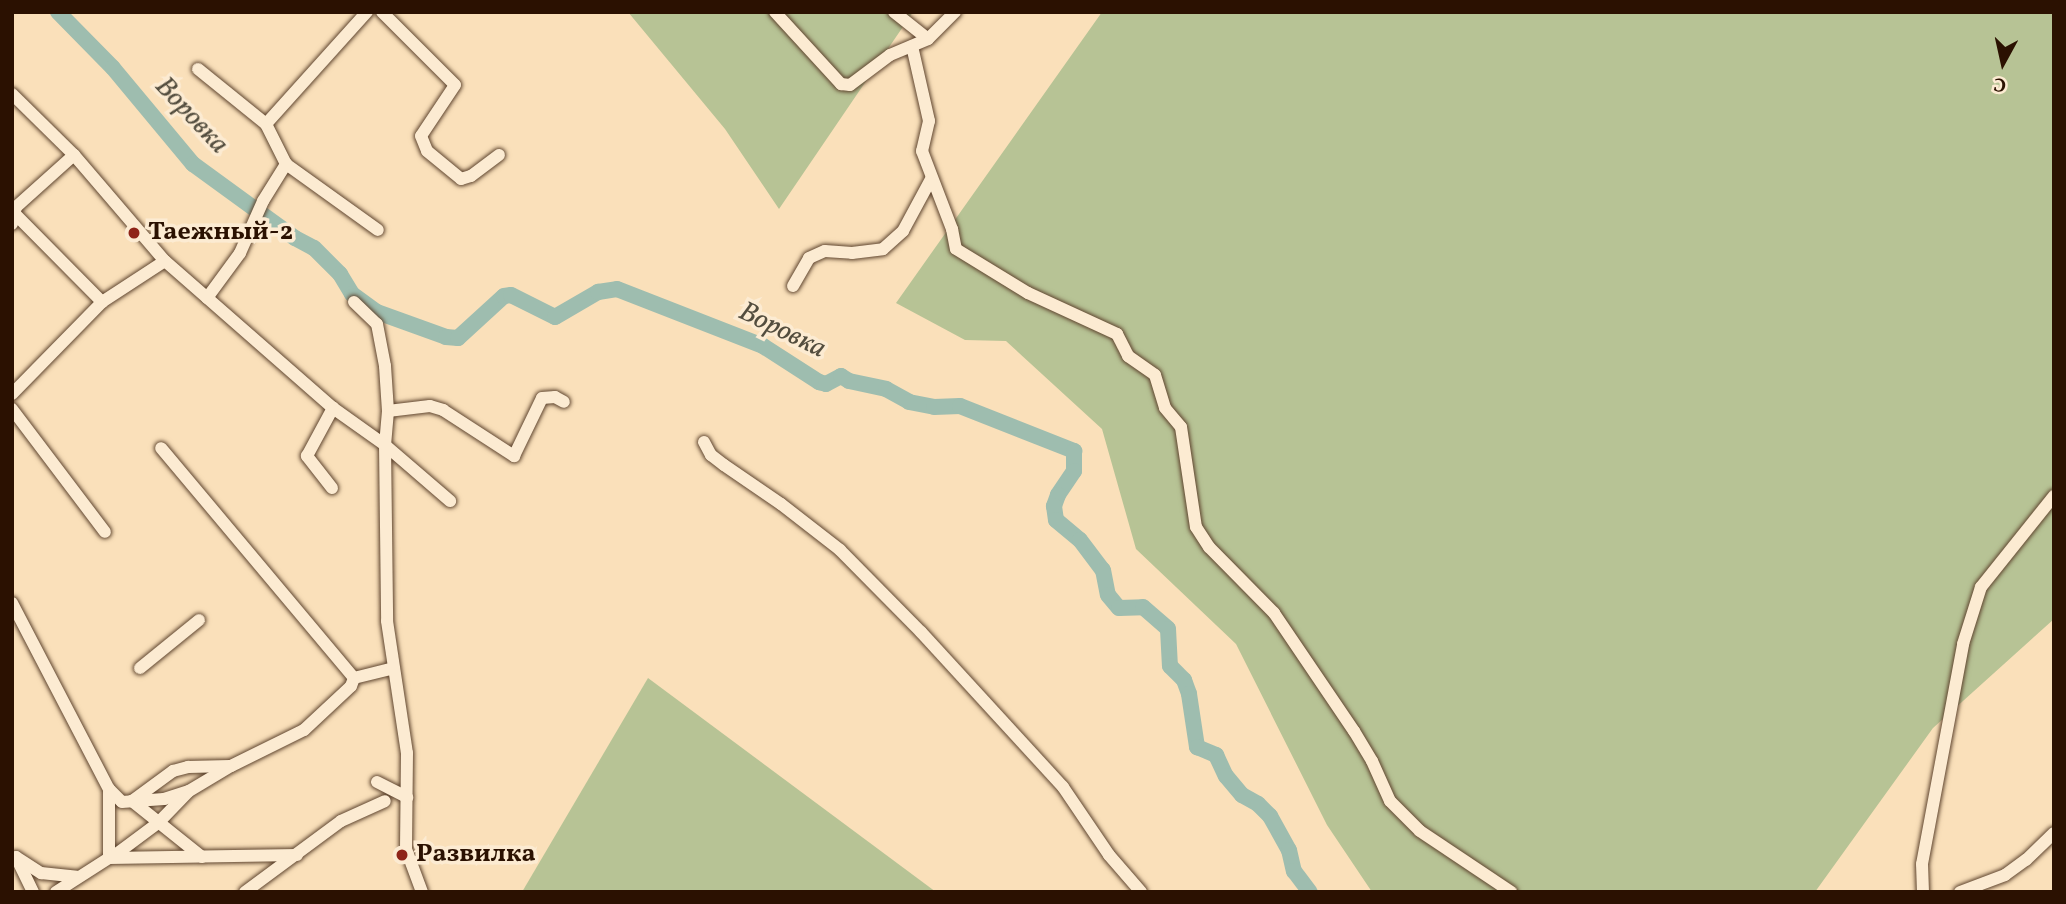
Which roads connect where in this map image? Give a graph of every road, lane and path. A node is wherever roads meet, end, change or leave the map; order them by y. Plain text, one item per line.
1 (367, 12) edge
2 (382, 12) edge
3 (775, 12) edge
4 (894, 12) edge
5 (955, 12) edge
6 (928, 39) junction
7 (912, 46) junction
8 (198, 69) dead end
9 (12, 94) edge
10 (266, 124) junction
11 (74, 155) junction
12 (499, 155) dead end
13 (286, 164) junction
14 (931, 179) junction
15 (14, 213) edge
16 (379, 230) dead end
17 (165, 261) junction
18 (793, 286) dead end
19 (207, 298) junction
20 (102, 302) junction
21 (354, 302) dead end
22 (12, 394) edge
23 (564, 402) dead end
24 (333, 408) junction
25 (12, 409) edge
26 (388, 411) junction
27 (704, 442) dead end
28 (385, 444) junction
29 (161, 449) dead end
30 (332, 488) dead end
31 (2054, 496) edge
32 (450, 501) dead end
33 (106, 532) dead end
34 (12, 603) edge
35 (199, 620) dead end
36 (140, 667) dead end
37 (394, 668) junction
38 (354, 678) junction
39 (231, 766) junction
40 (377, 782) dead end
41 (109, 789) junction
42 (189, 791) junction
43 (407, 797) junction
44 (132, 801) junction
45 (385, 802) dead end
46 (158, 823) junction
47 (2054, 833) edge
48 (14, 853) edge
49 (297, 855) junction
50 (202, 857) junction
51 (109, 858) junction
52 (79, 877) junction
53 (33, 892) edge
54 (55, 892) edge
55 (245, 892) edge
56 (422, 892) edge
57 (1141, 892) edge
58 (1511, 892) edge
59 (1923, 892) edge
60 (1960, 892) edge

1 - 10 street
2 - 12 street
3 - 7 street
4 - 6 street
5 - 6 street
6 - 7 street
7 - 14 street
8 - 10 street
9 - 11 street
10 - 13 street
11 - 15 street
11 - 17 street
13 - 16 street
13 - 19 street
14 - 18 street
14 - 58 street
15 - 20 street
17 - 19 street
17 - 20 street
19 - 24 street
20 - 22 street
21 - 26 street
23 - 26 street
24 - 28 street
24 - 30 street
25 - 33 street
26 - 28 street
27 - 57 street
28 - 32 street
28 - 37 street
29 - 38 street
31 - 59 street
34 - 41 street
35 - 36 street
37 - 38 street
37 - 43 street
38 - 39 street
39 - 42 street
39 - 44 street
40 - 43 street
41 - 44 street
41 - 51 street
42 - 44 street
42 - 46 street
43 - 56 street
44 - 46 street
45 - 49 street
46 - 50 street
46 - 51 street
47 - 60 street
48 - 52 street
48 - 53 street
49 - 50 street
49 - 55 street
50 - 51 street
51 - 52 street
52 - 54 street

